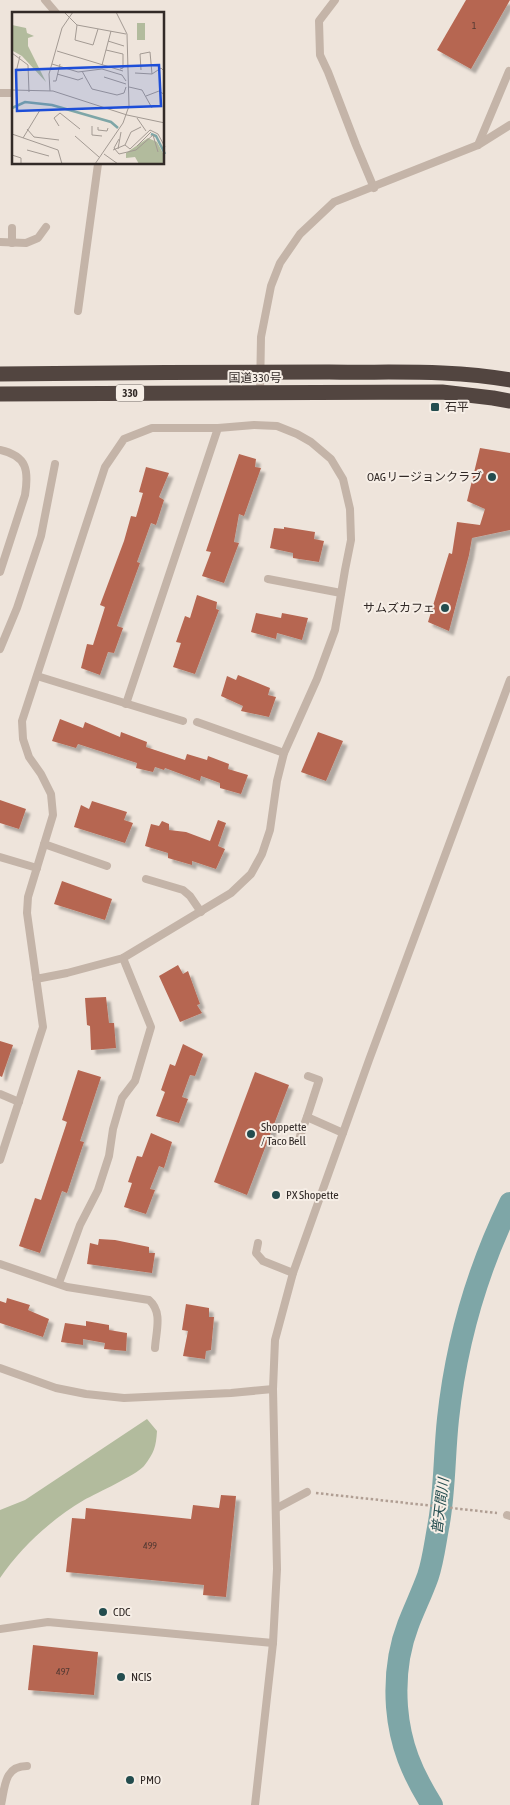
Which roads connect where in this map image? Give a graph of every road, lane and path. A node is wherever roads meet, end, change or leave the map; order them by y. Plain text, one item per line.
1 (45, 0) edge
2 (335, 0) edge
3 (55, 12) edge
4 (509, 71) dead end
5 (510, 125) edge
6 (478, 145) junction
7 (98, 165) edge
8 (374, 188) junction
9 (46, 227) dead end
10 (12, 228) dead end
11 (0, 242) edge
12 (12, 243) junction
13 (78, 311) dead end
14 (261, 372) junction
15 (0, 374) edge
16 (510, 380) edge
17 (260, 393) junction
18 (0, 394) edge
19 (510, 401) edge
20 (218, 428) junction
21 (0, 450) edge
22 (55, 464) dead end
23 (0, 572) edge
24 (268, 579) dead end
25 (341, 593) junction
26 (0, 649) edge
27 (37, 676) junction
28 (510, 680) edge
29 (126, 704) junction
30 (182, 721) dead end
31 (197, 722) dead end
32 (284, 753) junction
33 (44, 844) junction
34 (0, 857) edge
35 (108, 866) dead end
36 (37, 868) junction
37 (146, 879) dead end
38 (200, 912) junction
39 (122, 958) junction
40 (36, 979) junction
41 (308, 1076) dead end
42 (0, 1094) edge
43 (19, 1102) junction
44 (308, 1117) junction
45 (343, 1133) junction
46 (300, 1136) dead end
47 (0, 1160) edge
48 (258, 1243) dead end
49 (0, 1264) edge
50 (293, 1273) junction
51 (59, 1283) junction
52 (154, 1348) dead end
53 (0, 1368) edge
54 (273, 1389) junction
55 (307, 1492) joint
56 (277, 1508) junction
57 (508, 1515) edge
58 (0, 1629) edge
59 (273, 1643) junction
60 (27, 1766) dead end
61 (1, 1805) edge
62 (255, 1805) edge

1 - 3 lane
2 - 8 lane
4 - 6 lane
5 - 6 lane
6 - 8 lane
7 - 13 lane
8 - 14 lane
9 - 12 lane
10 - 12 lane
11 - 12 lane
14 - 15 highway, 国道330号 / 330
14 - 16 highway, 国道330号 / 330
14 - 17 lane
17 - 18 highway, 国道330号 / 330
17 - 19 highway, 国道330号 / 330
20 - 25 lane
20 - 27 lane
20 - 29 lane
21 - 23 lane
22 - 26 lane
24 - 25 lane
25 - 32 lane
27 - 29 lane
27 - 33 lane
28 - 45 lane
29 - 30 lane
31 - 32 lane
32 - 38 lane
33 - 35 lane
33 - 36 lane
34 - 36 lane
36 - 40 lane
37 - 38 lane
38 - 39 lane
39 - 40 lane
39 - 51 lane
40 - 43 lane
41 - 44 lane
42 - 43 lane
43 - 47 lane
44 - 45 lane
44 - 46 lane
45 - 50 lane
48 - 50 lane
49 - 51 lane
50 - 54 lane
51 - 52 lane
53 - 54 lane
54 - 56 lane
55 - 56 lane
55 - 57 path
56 - 59 lane
58 - 59 lane
59 - 62 lane
60 - 61 lane

